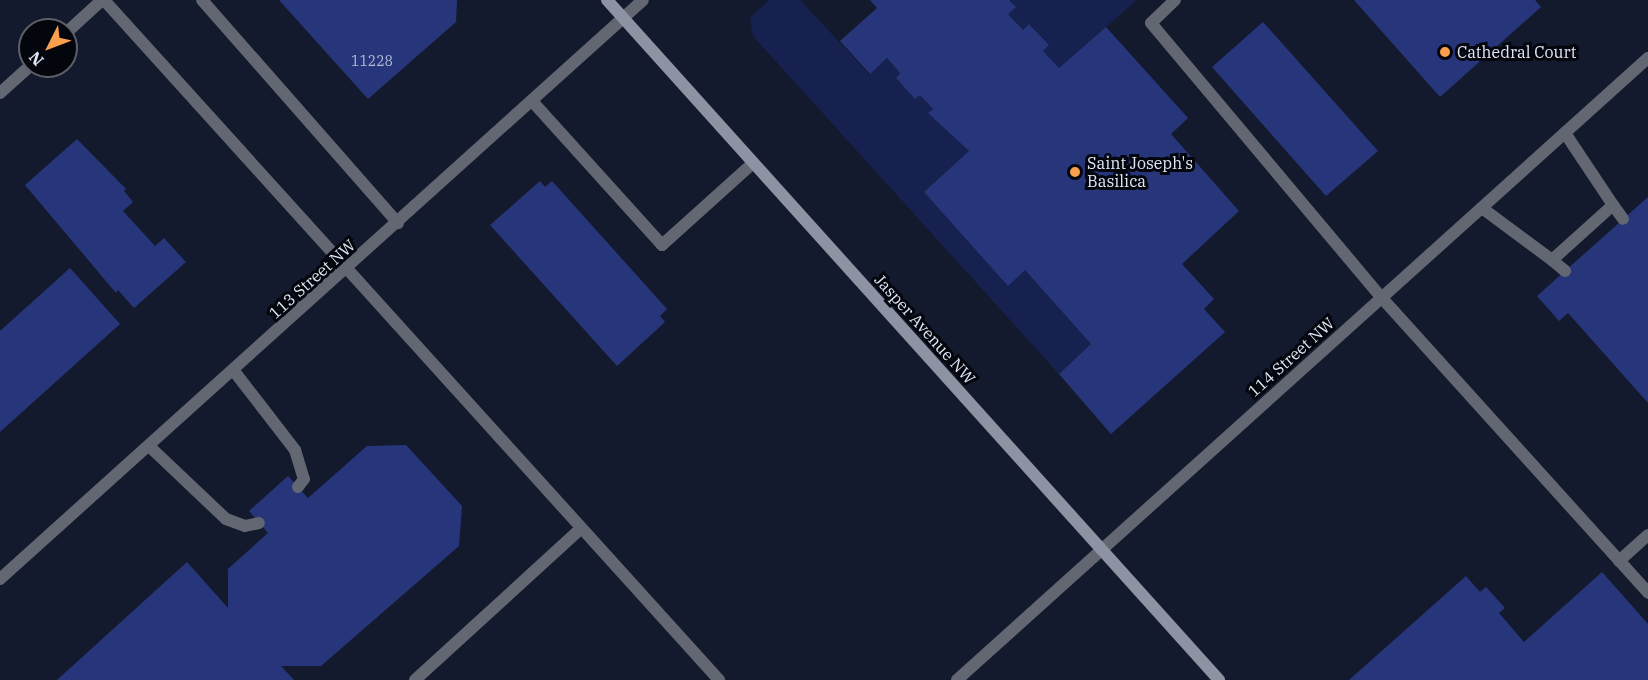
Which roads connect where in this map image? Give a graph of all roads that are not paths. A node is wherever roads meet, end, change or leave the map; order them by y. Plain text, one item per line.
1 (103, 0) edge
2 (202, 0) edge
3 (607, 0) edge
4 (643, 0) edge
5 (1175, 0) edge
6 (623, 18) junction
7 (78, 22) edge
8 (1648, 58) edge
9 (18, 77) edge
10 (0, 93) edge
11 (532, 101) junction
12 (1565, 133) junction
13 (753, 163) junction
14 (1613, 205) junction
15 (1482, 208) junction
16 (1623, 219) dead end
17 (398, 223) junction
18 (1552, 260) junction
19 (345, 271) junction
20 (1565, 271) dead end
21 (1381, 297) junction
22 (234, 370) junction
23 (149, 446) junction
24 (298, 487) dead end
25 (259, 523) dead end
26 (579, 530) junction
27 (1648, 535) edge
28 (1101, 550) junction
29 (1619, 561) junction
30 (0, 579) edge
31 (1648, 593) edge
32 (415, 680) edge
33 (719, 680) edge
34 (957, 680) edge
35 (1219, 680) edge

1 - 7 street
1 - 19 street
2 - 17 street
3 - 6 main road, Jasper Avenue NW
4 - 6 street, 113 Street NW
5 - 21 street
6 - 11 street, 113 Street NW
6 - 13 main road, Jasper Avenue NW
8 - 12 street, 114 Street NW
9 - 10 street
11 - 13 street
11 - 17 street, 113 Street NW
12 - 14 street
12 - 15 street, 114 Street NW
13 - 28 main road, Jasper Avenue NW
14 - 16 street
14 - 18 street
15 - 18 street
15 - 21 street, 114 Street NW
17 - 19 street, 113 Street NW
18 - 20 street
19 - 22 street, 113 Street NW
19 - 26 street
21 - 28 street, 114 Street NW
21 - 29 street
22 - 23 street, 113 Street NW
22 - 24 street
23 - 25 street
23 - 30 street, 113 Street NW
26 - 32 street
26 - 33 street
27 - 29 street
28 - 34 street, 114 Street NW
28 - 35 main road, Jasper Avenue NW
29 - 31 street

